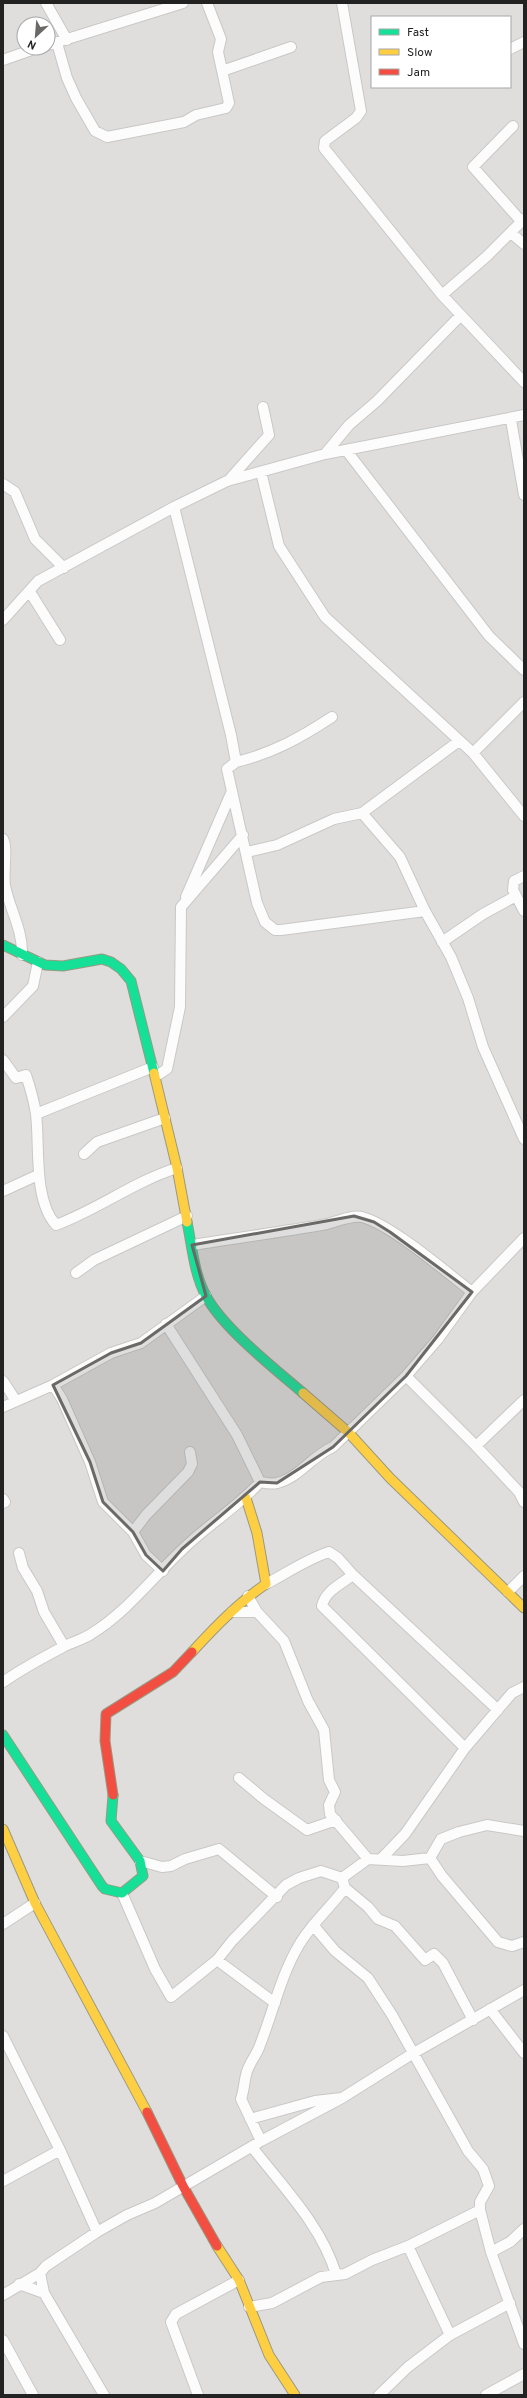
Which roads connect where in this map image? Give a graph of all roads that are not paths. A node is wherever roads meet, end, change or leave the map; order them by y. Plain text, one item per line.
1 (46, 3) edge
2 (183, 3) edge
3 (206, 3) edge
4 (342, 3) edge
5 (67, 40) junction
6 (524, 42) edge
7 (56, 43) edge
8 (291, 47) dead end
9 (511, 48) edge
10 (56, 53) edge
11 (16, 55) edge
12 (3, 60) edge
13 (222, 71) junction
14 (513, 126) dead end
15 (523, 220) edge
16 (511, 233) junction
17 (524, 244) edge
18 (442, 295) junction
19 (461, 315) junction
20 (524, 382) edge
21 (263, 407) dead end
22 (524, 415) edge
23 (511, 420) junction
24 (346, 450) junction
25 (324, 454) junction
26 (261, 472) junction
27 (227, 482) junction
28 (3, 484) edge
29 (524, 495) edge
30 (174, 507) junction
31 (64, 568) junction
32 (30, 592) junction
33 (3, 620) edge
34 (60, 640) dead end
35 (524, 670) edge
36 (524, 702) edge
37 (332, 717) dead end
38 (459, 741) junction
39 (473, 753) junction
40 (236, 762) junction
41 (232, 791) junction
42 (362, 813) junction
43 (524, 816) edge
44 (243, 835) junction
45 (3, 839) edge
46 (247, 852) junction
47 (524, 876) edge
48 (516, 896) junction
49 (181, 907) junction
50 (425, 911) junction
51 (524, 911) edge
52 (442, 942) junction
53 (3, 945) edge
54 (22, 955) junction
55 (38, 962) junction
56 (3, 1017) edge
57 (3, 1060) edge
58 (154, 1071) junction
59 (36, 1114) junction
60 (166, 1118) junction
61 (524, 1139) edge
62 (84, 1154) dead end
63 (177, 1168) junction
64 (38, 1175) junction
65 (3, 1191) edge
66 (187, 1216) junction
67 (524, 1238) edge
68 (192, 1245) junction
69 (76, 1273) dead end
70 (472, 1292) junction
71 (206, 1296) junction
72 (166, 1324) junction
73 (406, 1376) junction
74 (3, 1382) edge
75 (53, 1385) junction
76 (524, 1400) edge
77 (16, 1401) junction
78 (3, 1407) edge
79 (349, 1433) junction
80 (476, 1446) junction
81 (190, 1452) dead end
82 (260, 1482) junction
83 (246, 1498) junction
84 (3, 1499) edge
85 (524, 1502) edge
86 (3, 1503) edge
87 (132, 1532) junction
88 (19, 1553) dead end
89 (163, 1571) junction
90 (353, 1575) junction
91 (524, 1576) edge
92 (266, 1584) junction
93 (508, 1592) junction
94 (248, 1596) junction
95 (524, 1608) edge
96 (232, 1612) junction
97 (257, 1612) junction
98 (64, 1646) junction
99 (3, 1682) edge
100 (524, 1687) edge
101 (498, 1710) junction
102 (3, 1735) edge
103 (464, 1748) junction
104 (239, 1778) dead end
105 (336, 1820) junction
106 (3, 1829) edge
107 (524, 1830) edge
108 (430, 1858) junction
109 (368, 1859) junction
110 (381, 1859) junction
111 (140, 1861) junction
112 (343, 1883) junction
113 (122, 1893) junction
114 (277, 1897) junction
115 (35, 1904) junction
116 (3, 1924) edge
117 (313, 1925) junction
118 (524, 1942) edge
119 (217, 1960) junction
120 (524, 1990) edge
121 (275, 2003) junction
122 (490, 2009) junction
123 (473, 2020) junction
124 (3, 2036) edge
125 (524, 2053) edge
126 (412, 2054) junction
127 (342, 2098) junction
128 (250, 2119) junction
129 (261, 2141) junction
130 (252, 2147) junction
131 (60, 2150) junction
132 (3, 2181) edge
133 (183, 2186) junction
134 (480, 2210) junction
135 (524, 2229) edge
136 (97, 2232) junction
137 (408, 2246) junction
138 (491, 2252) junction
139 (40, 2273) junction
140 (336, 2274) junction
141 (239, 2280) junction
142 (19, 2284) junction
143 (44, 2293) junction
144 (3, 2296) edge
145 (510, 2303) junction
146 (249, 2307) junction
147 (450, 2335) junction
148 (3, 2340) edge
149 (524, 2344) edge
150 (524, 2374) edge
151 (33, 2395) edge
152 (104, 2395) edge
153 (198, 2395) edge
154 (295, 2395) edge
155 (379, 2395) edge
156 (486, 2395) edge

1 - 5 street
2 - 5 street
3 - 13 street
4 - 18 street
5 - 7 street
6 - 9 street
8 - 13 street
10 - 13 street
11 - 12 street
14 - 15 street
15 - 16 street
16 - 17 street
16 - 18 street
18 - 19 street
19 - 20 street
19 - 25 street
21 - 27 street
22 - 23 street
23 - 24 street
23 - 29 street
24 - 25 street
24 - 35 street
25 - 26 street
26 - 27 street
26 - 38 street
27 - 30 street
28 - 31 street
30 - 31 street
30 - 40 street
31 - 32 street
32 - 33 street
32 - 34 street
36 - 39 street
37 - 40 street
38 - 39 street
38 - 42 street
39 - 43 street
40 - 41 street
41 - 44 street
41 - 49 street
42 - 46 street
42 - 50 street
44 - 46 street
44 - 49 street
45 - 54 street
46 - 50 street
47 - 48 street
48 - 51 street
48 - 52 street
49 - 58 street
50 - 52 street
52 - 61 street
53 - 54 street
54 - 55 street
55 - 56 street
55 - 58 street
57 - 59 street
58 - 59 street
58 - 60 street
59 - 64 street
60 - 62 street
60 - 63 street
63 - 64 street
63 - 66 street
64 - 65 street
66 - 68 street
66 - 69 street
67 - 70 street
68 - 70 street
68 - 71 street
70 - 73 street
71 - 72 street
71 - 79 street
72 - 75 street
72 - 82 street
73 - 79 street
73 - 80 street
74 - 77 street
75 - 77 street
75 - 87 street
76 - 80 street
77 - 78 street
79 - 82 street
79 - 93 street
80 - 85 street
81 - 87 street
82 - 83 street
83 - 89 street
83 - 92 street
84 - 86 street
87 - 89 street
88 - 98 street
89 - 98 street
90 - 92 street
90 - 101 street
90 - 103 street
91 - 93 street
92 - 94 street
93 - 95 street
94 - 96 street
94 - 97 street
96 - 97 street
96 - 111 street
97 - 105 street
98 - 99 street
100 - 101 street
101 - 103 street
102 - 113 street
103 - 110 street
104 - 105 street
105 - 109 street
106 - 115 street
107 - 108 street
108 - 110 street
108 - 118 street
109 - 110 street
109 - 112 street
111 - 113 street
111 - 114 street
112 - 114 street
112 - 117 street
112 - 123 street
113 - 119 street
114 - 119 street
115 - 116 street
115 - 133 street
117 - 121 street
117 - 126 street
119 - 121 street
120 - 122 street
121 - 128 street
122 - 123 street
122 - 125 street
123 - 126 street
124 - 131 street
126 - 127 street
126 - 134 street
127 - 128 street
127 - 129 street
128 - 129 street
129 - 130 street
130 - 133 street
130 - 140 street
131 - 132 street
131 - 136 street
133 - 136 street
133 - 141 street
134 - 137 street
134 - 138 street
135 - 138 street
136 - 139 street
137 - 140 street
137 - 147 street
138 - 145 street
139 - 142 street
139 - 143 street
140 - 146 street
141 - 146 street
141 - 153 street
142 - 143 street
142 - 144 street
143 - 152 street
145 - 147 street
145 - 149 street
146 - 154 street
147 - 155 street
148 - 151 street
150 - 156 street

